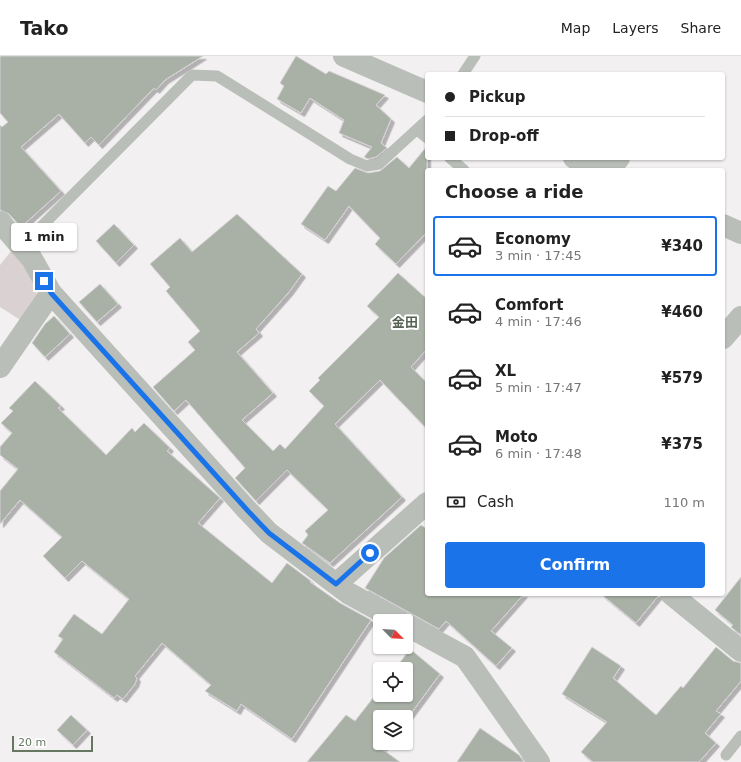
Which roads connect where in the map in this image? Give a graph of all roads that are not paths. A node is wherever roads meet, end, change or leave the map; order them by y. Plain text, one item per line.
1 (344, 56) edge
2 (475, 56) edge
3 (464, 72) edge
4 (425, 91) edge
5 (425, 122) edge
6 (417, 130) junction
7 (425, 136) edge
8 (452, 160) edge
9 (578, 160) edge
10 (617, 160) edge
11 (462, 168) edge
12 (596, 168) edge
13 (611, 168) edge
14 (0, 222) edge
15 (725, 226) edge
16 (741, 233) edge
17 (21, 247) junction
18 (51, 293) junction
19 (741, 316) edge
20 (725, 336) edge
21 (0, 367) edge
22 (425, 505) edge
23 (336, 584) junction
24 (673, 596) edge
25 (386, 614) edge
26 (413, 629) edge
27 (741, 651) edge
28 (741, 736) edge
29 (726, 755) dead end
30 (539, 762) edge

1 - 4 street
2 - 3 lane
5 - 6 lane
6 - 7 lane
6 - 17 lane
8 - 11 lane
9 - 12 street
10 - 13 street
14 - 17 street
15 - 16 street
17 - 18 street
18 - 21 street
18 - 23 street
19 - 20 street
22 - 23 street
23 - 25 street
24 - 27 street
26 - 30 street
28 - 29 lane

